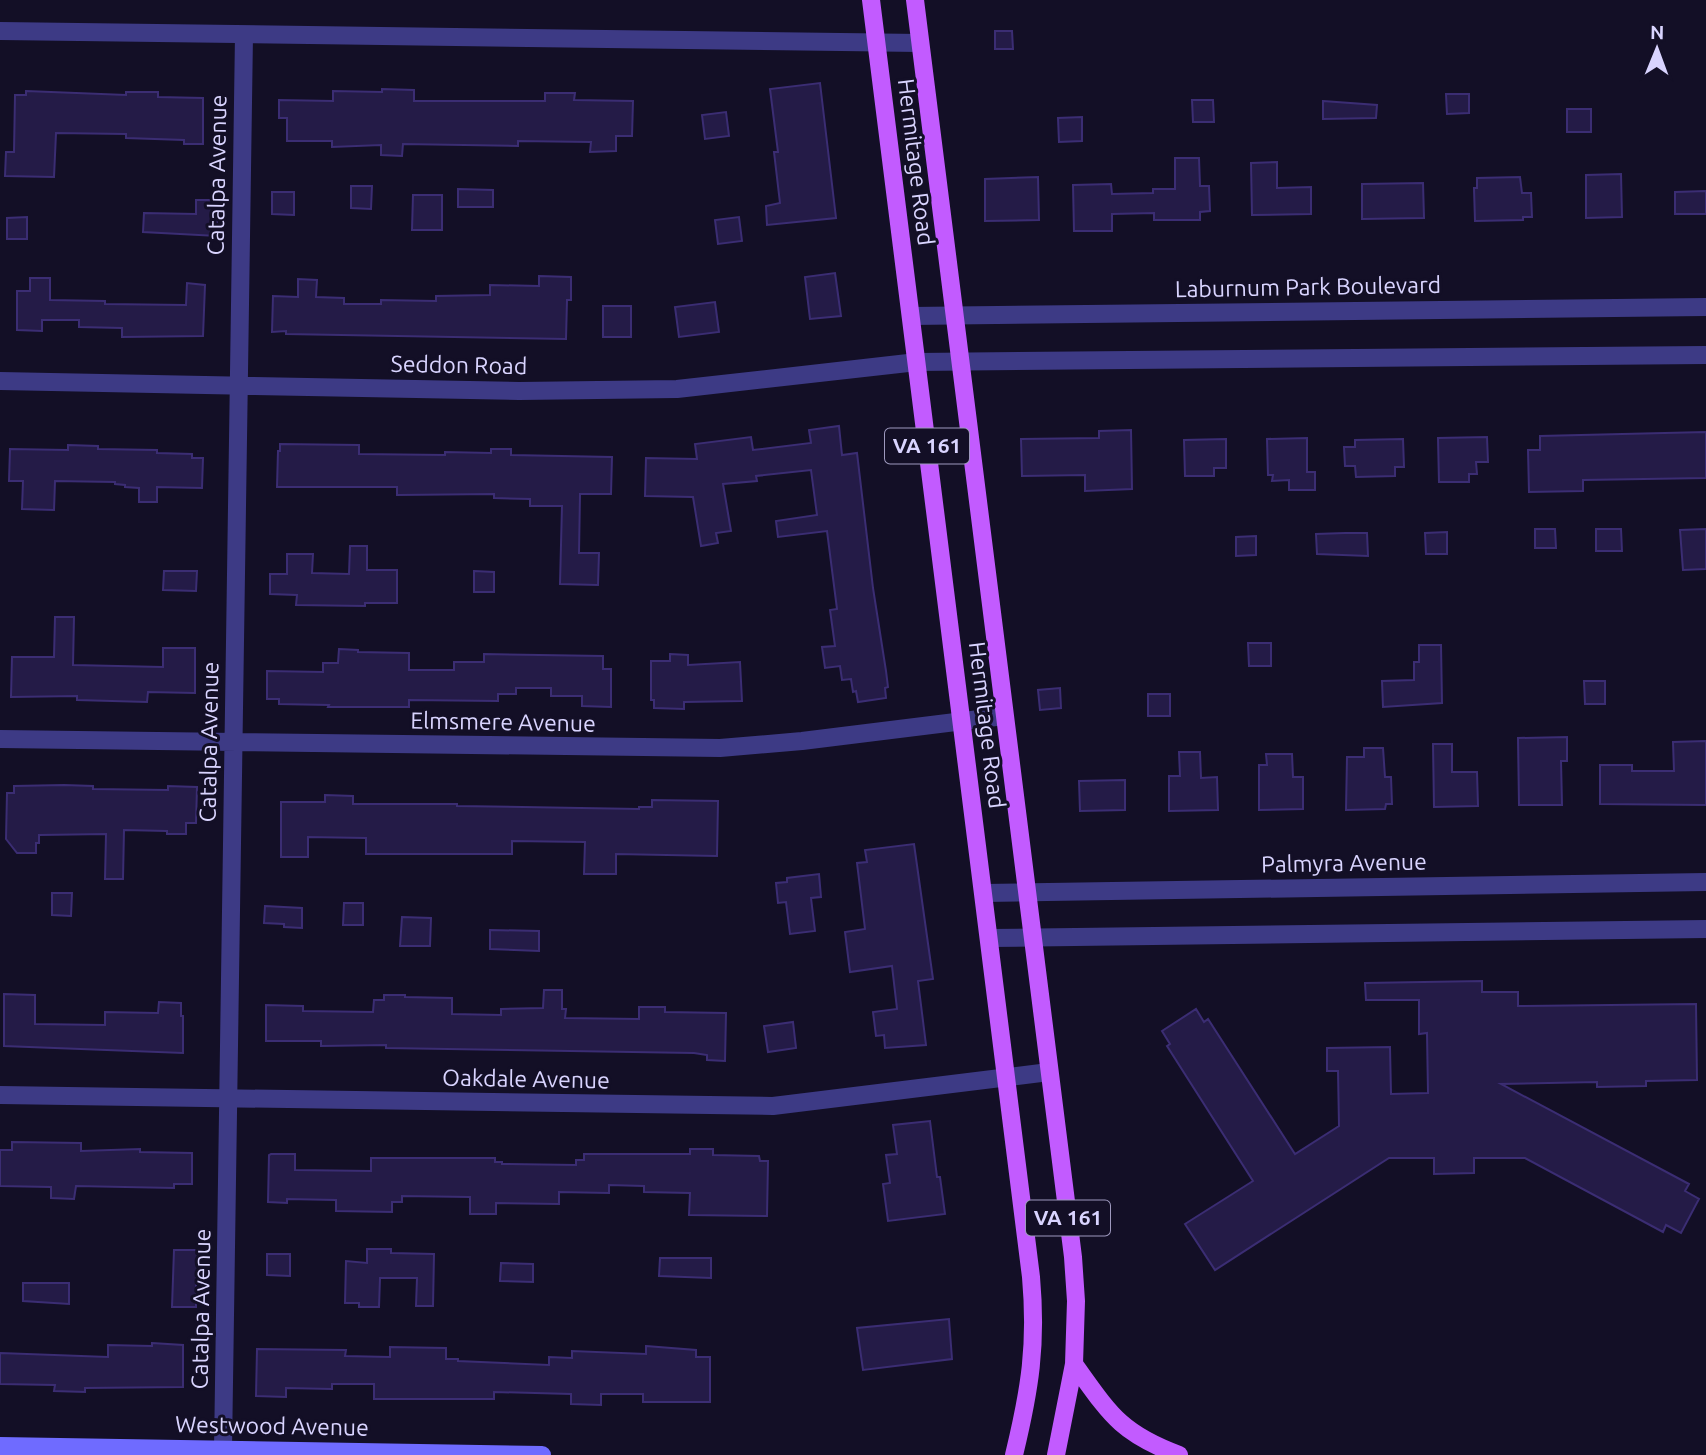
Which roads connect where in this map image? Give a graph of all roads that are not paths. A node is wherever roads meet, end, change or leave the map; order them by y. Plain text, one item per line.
1 (871, 0) edge
2 (915, 0) edge
3 (0, 30) edge
4 (244, 35) junction
5 (877, 43) junction
6 (920, 43) junction
7 (1706, 307) edge
8 (911, 316) junction
9 (954, 316) junction
10 (1706, 355) edge
11 (960, 361) junction
12 (916, 362) junction
13 (0, 381) edge
14 (238, 386) junction
15 (1004, 716) junction
16 (962, 722) junction
17 (0, 739) edge
18 (233, 742) junction
19 (1706, 882) edge
20 (1026, 892) junction
21 (984, 893) junction
22 (1706, 929) edge
23 (1032, 937) junction
24 (989, 938) junction
25 (1049, 1072) junction
26 (1007, 1077) junction
27 (0, 1095) edge
28 (227, 1098) junction
29 (1074, 1364) junction
30 (0, 1447) edge
31 (223, 1450) junction
32 (542, 1455) edge
33 (1014, 1455) edge
34 (1056, 1455) edge
35 (1179, 1455) edge

1 - 5 main road, Hermitage Road / VA 161
2 - 6 main road, Hermitage Road / VA 161
3 - 4 street
4 - 5 street
4 - 14 street, Catalpa Avenue
5 - 6 street
5 - 8 main road, Hermitage Road / VA 161
6 - 9 main road, Hermitage Road / VA 161
7 - 9 street, Laburnum Park Boulevard
8 - 9 street, Laburnum Park Boulevard
8 - 12 main road, Hermitage Road / VA 161
9 - 11 main road, Hermitage Road / VA 161
10 - 11 street
11 - 12 street
11 - 15 main road, Hermitage Road / VA 161
12 - 14 street, Seddon Road
12 - 16 main road, Hermitage Road / VA 161
13 - 14 street, Seddon Road
14 - 18 street, Catalpa Avenue
15 - 16 street, Elmsmere Avenue
15 - 20 main road, Hermitage Road / VA 161
16 - 18 street, Elmsmere Avenue
16 - 21 main road, Hermitage Road / VA 161
17 - 18 street, Elmsmere Avenue
18 - 28 street, Catalpa Avenue
19 - 20 street, Palmyra Avenue
20 - 21 street, Palmyra Avenue
20 - 23 main road, Hermitage Road / VA 161
21 - 24 main road, Hermitage Road / VA 161
22 - 23 street
23 - 24 street
23 - 25 main road, Hermitage Road / VA 161
24 - 26 main road, Hermitage Road / VA 161
25 - 26 street, Oakdale Avenue
25 - 29 main road, Hermitage Road / VA 161
26 - 28 street, Oakdale Avenue
26 - 33 main road, Hermitage Road / VA 161
27 - 28 street, Oakdale Avenue
28 - 31 street, Catalpa Avenue
29 - 34 main road, Hermitage Road / VA 161
29 - 35 main road
30 - 31 main road, Westwood Avenue
31 - 32 main road, Westwood Avenue

